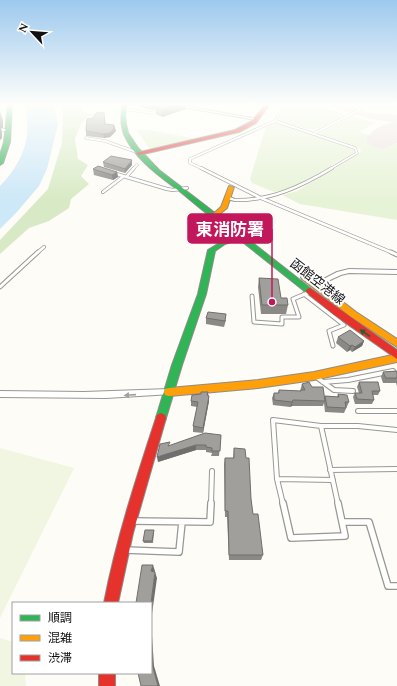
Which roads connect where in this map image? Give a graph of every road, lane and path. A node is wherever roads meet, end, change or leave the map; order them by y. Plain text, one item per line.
1 (6, 136) edge
2 (133, 136) edge
3 (216, 136) edge
4 (241, 136) edge
5 (319, 136) edge
6 (86, 138) dead end
7 (142, 152) junction
8 (0, 163) edge
9 (137, 165) dead end
10 (107, 170) edge
11 (125, 177) junction
12 (231, 187) dead end
13 (183, 188) junction
14 (103, 192) dead end
15 (261, 198) junction
16 (231, 199) junction
17 (217, 215) junction
18 (244, 235) junction
19 (44, 247) dead end
20 (397, 255) edge
21 (397, 272) edge
22 (0, 287) edge
23 (312, 290) junction
24 (252, 296) dead end
25 (397, 344) edge
26 (334, 346) dead end
27 (397, 355) edge
28 (397, 358) edge
29 (393, 371) edge
30 (314, 376) junction
31 (323, 382) junction
32 (353, 391) dead end
33 (169, 392) junction
34 (0, 394) edge
35 (358, 411) dead end
36 (397, 411) edge
37 (321, 426) junction
38 (397, 430) edge
39 (397, 469) edge
40 (330, 470) junction
41 (212, 471) dead end
42 (277, 479) junction
43 (333, 480) junction
44 (129, 520) junction
45 (182, 522) junction
46 (342, 522) junction
47 (122, 550) junction
48 (397, 586) edge
49 (111, 602) edge
50 (107, 674) edge
51 (107, 686) edge

1 - 8 street
2 - 7 street, 函館空港線
3 - 7 street
4 - 15 lane
5 - 15 lane
6 - 7 lane
7 - 13 street, 函館空港線
9 - 11 lane
10 - 11 lane
11 - 13 lane
11 - 14 lane
12 - 16 street
13 - 17 street, 函館空港線
15 - 16 lane
15 - 20 lane
16 - 17 street
17 - 18 street, 函館空港線
18 - 23 street, 函館空港線
18 - 33 street
19 - 22 lane
21 - 23 street
23 - 24 lane
23 - 25 street, 函館空港線
23 - 26 lane
27 -> 23 street, 函館空港線
28 - 30 street
29 - 31 lane
30 - 31 lane
30 - 33 street
31 - 32 lane
33 -> 34 street
33 - 44 street
35 - 36 lane
37 - 38 lane
37 - 40 lane
37 - 42 lane
39 - 40 lane
40 - 43 lane
41 - 45 lane
42 - 43 lane
42 - 46 lane
43 - 46 lane
44 - 45 lane
44 - 47 street
45 - 47 lane
46 - 48 lane
47 - 49 street
50 - 51 street

